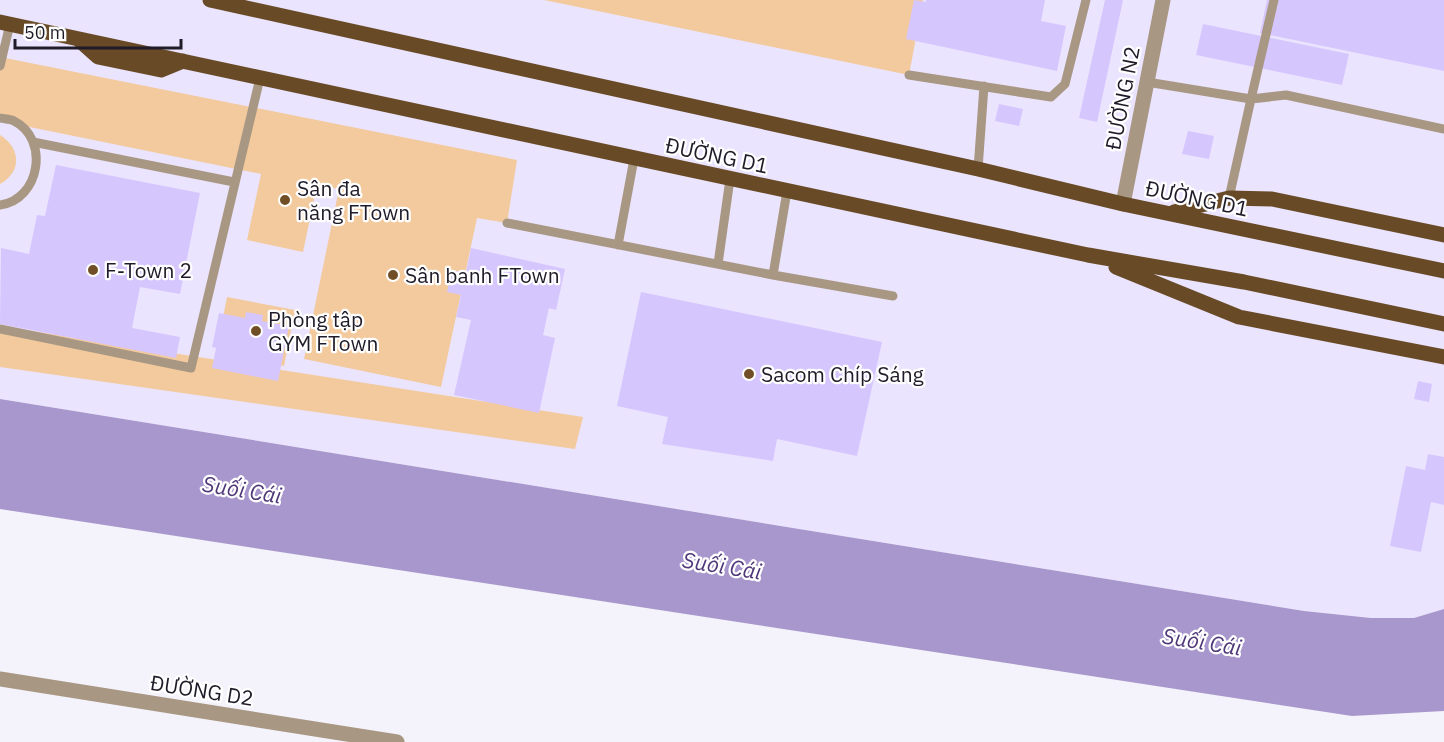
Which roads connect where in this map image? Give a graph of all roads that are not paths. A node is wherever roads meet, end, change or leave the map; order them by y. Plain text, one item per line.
1 (210, 0) edge
2 (1086, 0) edge
3 (1163, 0) edge
4 (1274, 0) edge
5 (5, 23) edge
6 (0, 66) edge
7 (909, 75) dead end
8 (260, 78) junction
9 (1147, 82) junction
10 (984, 86) junction
11 (1251, 99) junction
12 (0, 118) edge
13 (1444, 129) edge
14 (33, 142) junction
15 (634, 159) junction
16 (978, 168) junction
17 (730, 179) junction
18 (234, 182) junction
19 (787, 191) junction
20 (1229, 198) junction
21 (1123, 204) junction
22 (0, 205) edge
23 (1168, 214) junction
24 (507, 223) dead end
25 (1444, 236) edge
26 (618, 245) junction
27 (1088, 255) junction
28 (718, 264) junction
29 (1444, 272) edge
30 (773, 275) junction
31 (893, 296) dead end
32 (1444, 324) edge
33 (0, 328) edge
34 (1444, 357) edge
35 (0, 679) edge
36 (355, 739) edge
37 (397, 742) edge

1 - 16 main road, ĐƯỜNG D1
2 - 10 lane
3 - 9 street, ĐƯỜNG N2
4 - 11 lane
5 - 6 lane
5 - 8 main road, ĐƯỜNG D1
7 - 10 lane
8 - 15 main road, ĐƯỜNG D1
8 - 18 lane
9 - 11 lane
9 - 21 street, ĐƯỜNG N2
10 - 16 lane
11 - 13 lane
11 - 20 lane
12 - 14 lane
14 - 18 lane
14 - 22 lane
15 - 17 main road, ĐƯỜNG D1
15 - 26 lane
16 - 21 main road, ĐƯỜNG D1
17 - 19 main road, ĐƯỜNG D1
17 - 28 lane
18 - 33 lane
19 - 27 main road, ĐƯỜNG D1
19 - 30 lane
20 - 23 main road
20 - 25 main road
21 - 23 main road, ĐƯỜNG D1
23 - 29 main road, ĐƯỜNG D1
24 - 26 lane
26 - 28 lane
27 - 32 main road, ĐƯỜNG D1
27 - 34 main road
28 - 30 lane
30 - 31 lane
35 - 36 street, ĐƯỜNG D2
36 - 37 street, ĐƯỜNG D2

